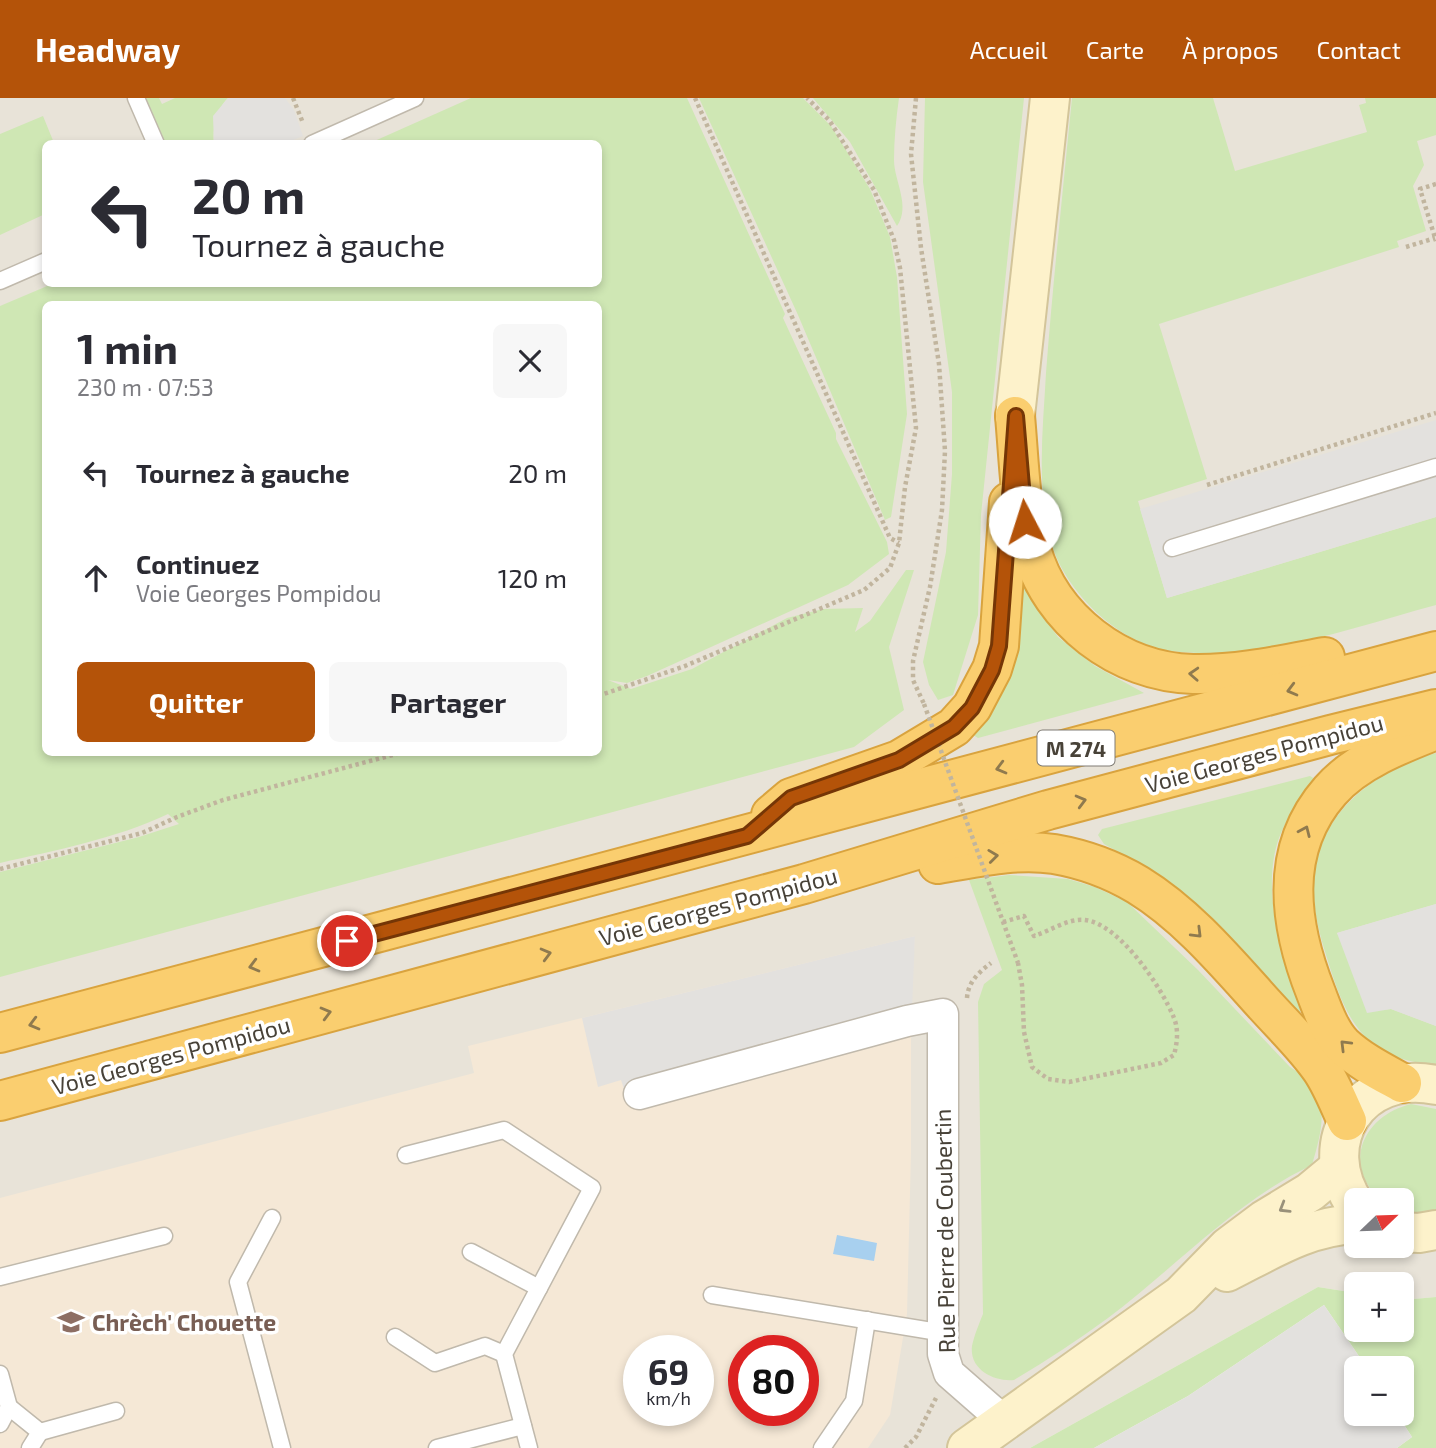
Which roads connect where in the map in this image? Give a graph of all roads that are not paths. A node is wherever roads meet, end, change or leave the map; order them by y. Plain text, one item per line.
1 (136, 98) edge
2 (415, 98) edge
3 (1051, 98) edge
4 (154, 140) edge
5 (321, 140) edge
6 (42, 263) edge
7 (0, 281) edge
8 (1016, 416) junction
9 (1436, 467) edge
10 (1172, 548) dead end
11 (1420, 655) edge
12 (1436, 709) edge
13 (1436, 730) edge
14 (747, 836) junction
15 (804, 884) junction
16 (0, 1033) edge
17 (1419, 1084) edge
18 (639, 1094) dead end
19 (0, 1101) edge
20 (1347, 1121) junction
21 (406, 1155) dead end
22 (1339, 1168) junction
23 (1345, 1188) edge
24 (272, 1218) dead end
25 (1344, 1226) edge
26 (1436, 1230) edge
27 (1414, 1233) edge
28 (164, 1236) dead end
29 (471, 1252) dead end
30 (0, 1277) edge
31 (539, 1288) junction
32 (712, 1295) dead end
33 (1181, 1295) junction
34 (867, 1320) junction
35 (944, 1333) junction
36 (395, 1337) dead end
37 (504, 1354) junction
38 (0, 1374) edge
39 (9, 1407) junction
40 (116, 1410) dead end
41 (1005, 1422) junction
42 (0, 1424) edge
43 (523, 1426) junction
44 (40, 1432) junction
45 (30, 1448) edge
46 (282, 1448) edge
47 (437, 1448) edge
48 (529, 1448) edge
49 (822, 1448) edge
50 (967, 1448) edge

1 - 4 lane
2 - 5 lane
3 - 8 main road
6 - 7 lane
11 -> 8 highway
8 - 14 highway
9 - 10 lane
11 -> 14 highway, M 274
15 -> 12 highway, Voie Georges Pompidou / M 274
17 -> 13 highway
14 -> 16 highway, M 274
19 -> 15 highway, Voie Georges Pompidou / M 274
15 -> 20 highway
17 - 20 main road
18 - 35 street, Rue Pierre de Coubertin
20 - 22 main road
21 - 31 lane
22 - 23 main road
22 -> 33 main road
24 - 46 lane
25 - 33 main road
26 - 27 main road
28 - 30 lane
29 - 31 lane
31 - 37 lane
32 - 34 lane
33 - 41 main road
34 - 35 lane
34 - 49 lane
35 - 41 street, Rue Pierre de Coubertin
36 - 37 lane
37 - 43 lane
38 - 39 lane
39 - 42 lane
39 - 44 lane
40 - 44 lane
41 - 50 main road
43 - 47 lane
43 - 48 lane
44 - 45 lane

